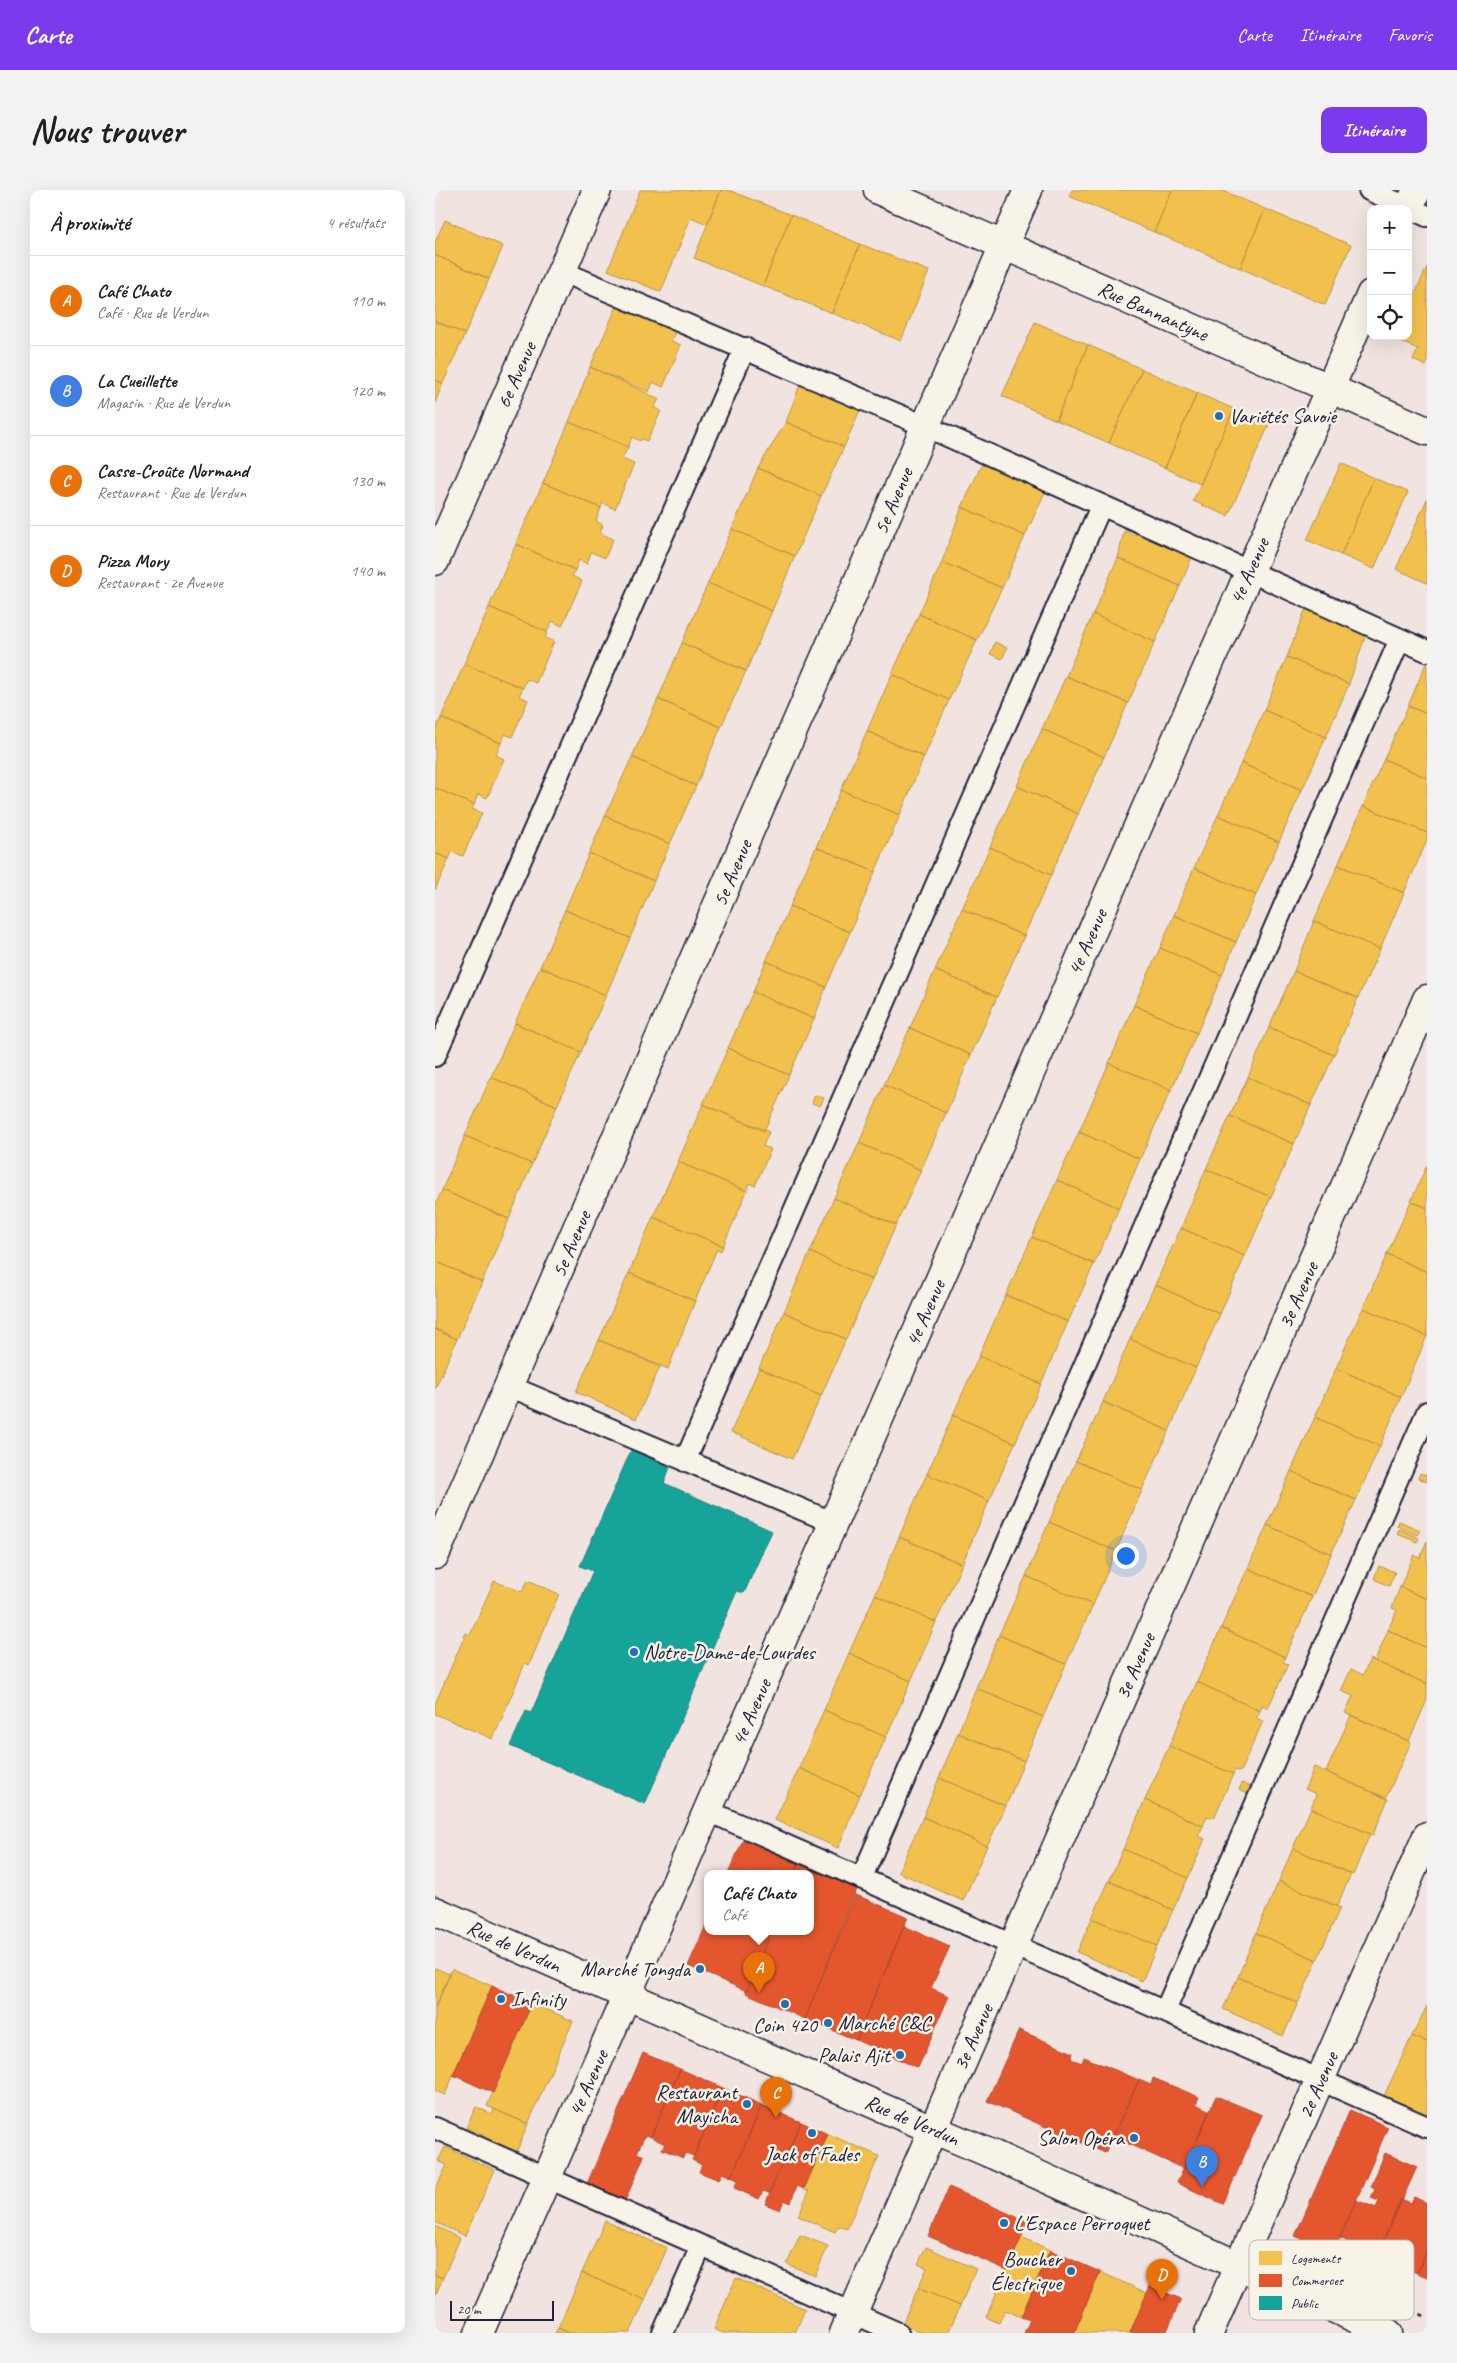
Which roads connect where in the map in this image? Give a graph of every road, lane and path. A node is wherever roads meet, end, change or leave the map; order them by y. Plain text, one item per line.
1 (597, 190) edge
2 (878, 190) edge
3 (1028, 190) edge
4 (1369, 190) edge
5 (1415, 205) edge
6 (1004, 245) junction
7 (561, 271) junction
8 (1371, 295) edge
9 (745, 348) junction
10 (1329, 388) junction
11 (925, 426) junction
12 (1427, 431) edge
13 (1101, 506) junction
14 (435, 561) edge
15 (1248, 573) junction
16 (1400, 639) junction
17 (1427, 651) edge
18 (1427, 999) edge
19 (435, 1056) edge
20 (509, 1386) junction
21 (1427, 1412) edge
22 (685, 1461) junction
23 (834, 1523) junction
24 (435, 1555) edge
25 (708, 1811) junction
26 (1427, 1836) edge
27 (862, 1877) junction
28 (435, 1911) edge
29 (1013, 1946) junction
30 (626, 1995) junction
31 (1165, 2011) junction
32 (1320, 2080) junction
33 (1427, 2127) edge
34 (435, 2128) edge
35 (933, 2129) junction
36 (546, 2178) junction
37 (1249, 2240) edge
38 (1249, 2241) edge
39 (701, 2246) junction
40 (1238, 2266) junction
41 (1249, 2271) edge
42 (1359, 2320) edge
43 (848, 2323) edge
44 (479, 2333) edge
45 (663, 2333) edge
46 (898, 2333) edge
47 (1209, 2333) edge
48 (1388, 2333) edge

1 - 7 street, 6e Avenue
2 - 6 street, Rue Bannantyne
3 - 6 street, 5e Avenue
4 - 5 lane
6 - 10 street, Rue Bannantyne
6 - 11 street, 5e Avenue
7 - 9 lane
7 - 14 street, 6e Avenue
8 - 10 street, 4e Avenue
9 - 11 lane
9 - 19 lane
10 - 12 street, Rue Bannantyne
10 - 15 street, 4e Avenue
11 - 13 lane
11 - 20 street, 5e Avenue
13 - 15 lane
13 - 22 lane
15 - 16 lane
15 - 23 street, 4e Avenue
16 - 17 lane
16 - 27 lane
18 - 29 street, 3e Avenue
20 - 22 lane
20 - 24 street, 5e Avenue
21 - 31 lane
22 - 23 lane
23 - 25 street, 4e Avenue
25 - 27 lane
25 - 30 street, 4e Avenue
26 - 32 street, 2e Avenue
27 - 29 lane
28 - 30 street, Rue de Verdun
29 - 31 lane
29 - 35 street, 3e Avenue
30 - 35 street, Rue de Verdun
30 - 36 street, 4e Avenue
31 - 32 lane
32 - 33 lane
32 - 37 street, 2e Avenue
34 - 36 lane
35 - 40 street, Rue de Verdun
35 - 43 street, 3e Avenue
36 - 39 lane
36 - 44 street, 4e Avenue
38 - 40 street, 2e Avenue
39 - 43 lane
39 - 45 lane
40 - 41 street, Rue de Verdun
40 - 47 street, 2e Avenue
42 - 48 street, Rue de Verdun
43 - 46 lane

